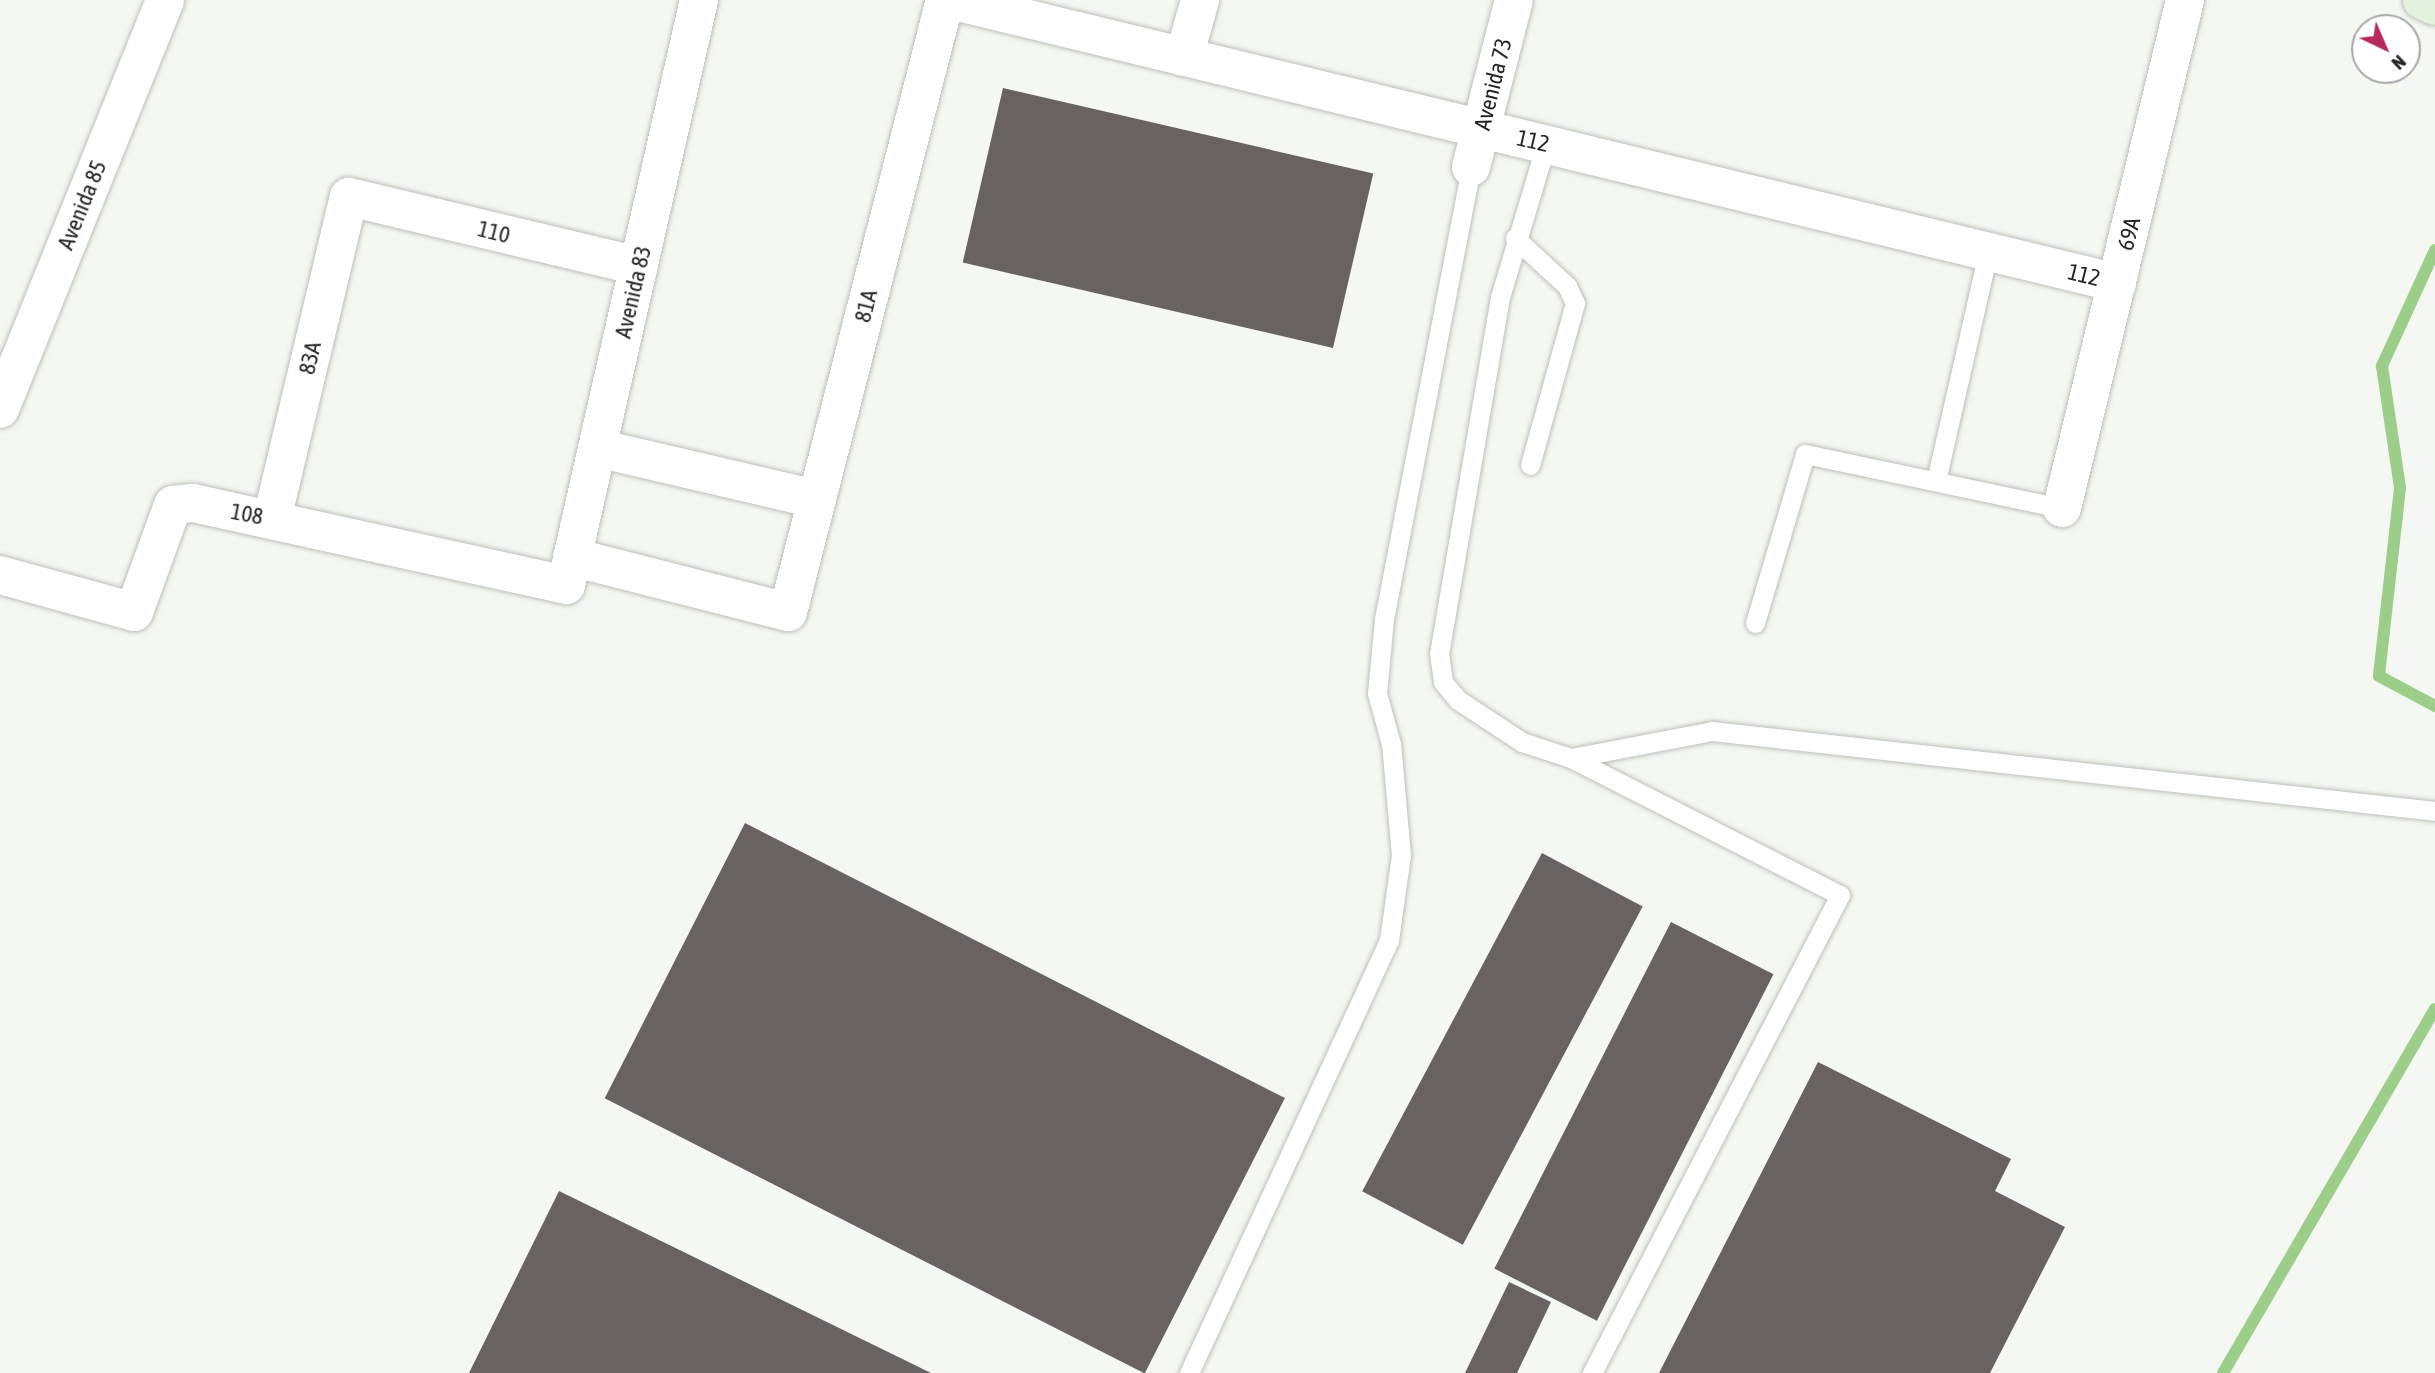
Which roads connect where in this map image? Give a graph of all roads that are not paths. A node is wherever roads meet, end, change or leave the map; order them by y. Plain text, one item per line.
1 (165, 0) edge
2 (699, 0) edge
3 (945, 0) edge
4 (950, 0) edge
5 (1200, 0) edge
6 (1514, 0) edge
7 (2185, 0) edge
8 (2422, 0) edge
9 (2435, 6) edge
10 (1184, 57) junction
11 (1483, 129) junction
12 (1546, 144) junction
13 (1471, 167) joint
14 (349, 197) joint
15 (1515, 238) junction
16 (1988, 252) junction
17 (639, 266) junction
18 (2117, 283) junction
19 (0, 409) edge
20 (597, 449) junction
21 (1530, 465) dead end
22 (1936, 481) junction
23 (817, 499) junction
24 (2062, 508) joint
25 (272, 519) junction
26 (569, 571) junction
27 (0, 575) edge
28 (788, 612) joint
29 (1755, 623) dead end
30 (1571, 758) junction
31 (2435, 811) edge
32 (1189, 1373) edge
33 (1592, 1373) edge

1 - 19 street, Avenida 85
2 - 17 street, Avenida 83
3 - 23 street, 81A
4 - 10 street, 112
5 - 10 street
6 - 11 street, Avenida 73
7 - 18 street, 69A
8 - 9 main road
10 - 11 street, 112
11 - 12 street, 112
11 - 13 street, Avenida 73
12 - 15 lane
12 - 16 street, 112
13 - 32 lane
14 - 17 street, 110
14 - 25 street, 83A
15 - 21 lane
15 - 30 lane
16 - 18 street, 112
16 - 22 lane
17 - 20 street, Avenida 83
18 - 24 street, 69A
20 - 23 street
20 - 26 street, Avenida 83
22 - 24 lane
22 - 29 lane
23 - 28 street, 81A
25 - 26 street, 108
25 - 27 street, 108
26 - 28 street, 108
30 - 31 lane
30 - 33 lane

